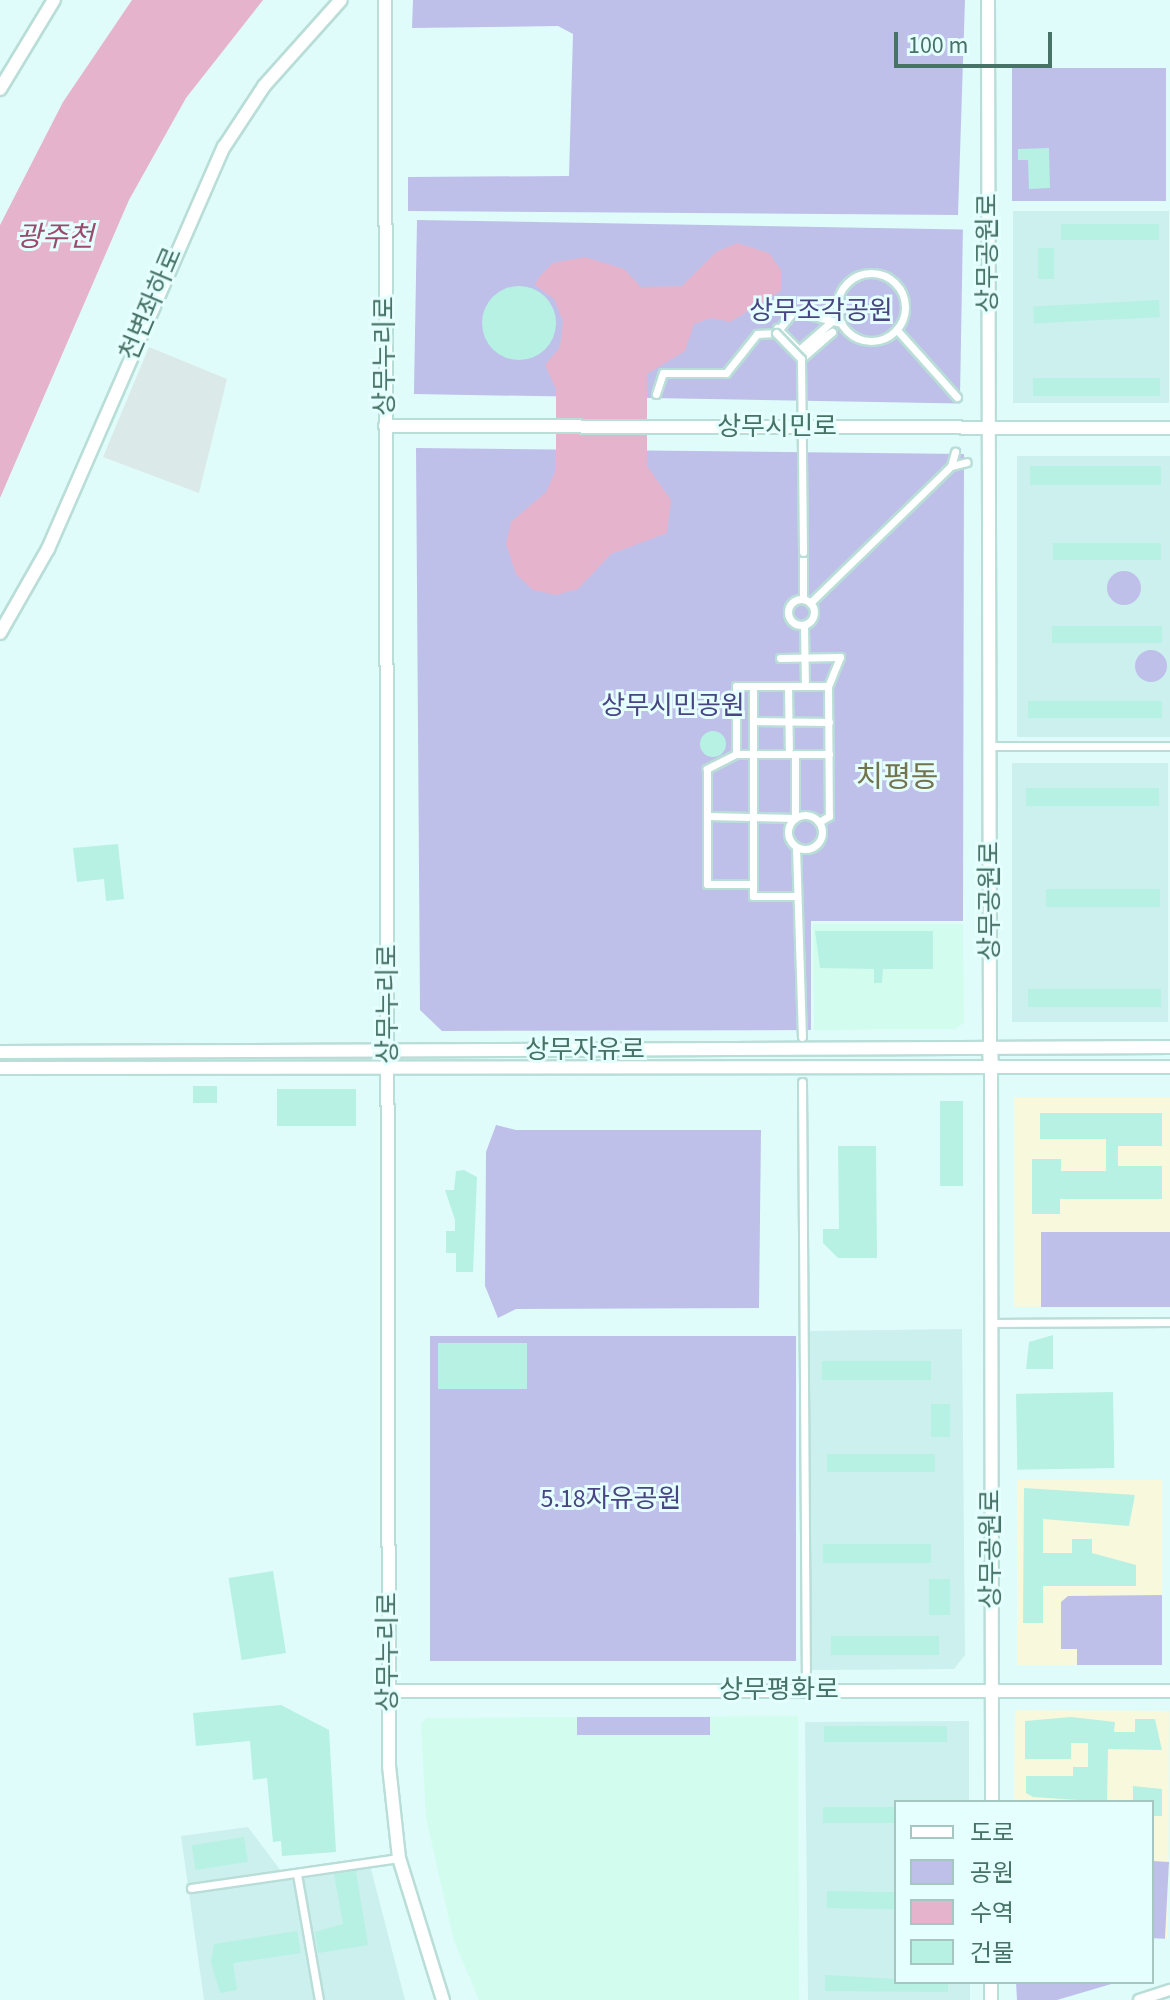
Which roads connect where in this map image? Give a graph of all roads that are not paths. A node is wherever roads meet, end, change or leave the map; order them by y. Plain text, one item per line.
1 (54, 0) edge
2 (341, 0) edge
3 (385, 0) edge
4 (988, 0) edge
5 (0, 89) edge
6 (831, 322) junction
7 (841, 323) junction
8 (777, 330) junction
9 (897, 330) junction
10 (802, 353) junction
11 (656, 394) dead end
12 (957, 397) dead end
13 (385, 426) junction
14 (988, 427) junction
15 (1170, 428) edge
16 (955, 452) dead end
17 (967, 462) dead end
18 (951, 466) junction
19 (807, 601) junction
20 (804, 625) junction
21 (0, 633) edge
22 (804, 657) junction
23 (780, 658) dead end
24 (753, 686) junction
25 (788, 686) junction
26 (805, 686) junction
27 (828, 686) junction
28 (753, 721) junction
29 (788, 722) junction
30 (829, 722) junction
31 (990, 746) junction
32 (1170, 746) edge
33 (736, 754) junction
34 (753, 754) junction
35 (792, 754) junction
36 (829, 754) junction
37 (707, 816) junction
38 (753, 816) junction
39 (795, 818) junction
40 (819, 822) junction
41 (796, 847) junction
42 (753, 884) junction
43 (795, 896) junction
44 (802, 1037) dead end
45 (1170, 1047) edge
46 (990, 1048) junction
47 (0, 1052) edge
48 (389, 1052) junction
49 (991, 1067) junction
50 (1170, 1067) edge
51 (0, 1068) edge
52 (389, 1069) junction
53 (802, 1082) dead end
54 (1170, 1322) edge
55 (990, 1323) junction
56 (388, 1691) junction
57 (806, 1691) junction
58 (992, 1691) junction
59 (1170, 1691) edge
60 (992, 1800) edge
61 (399, 1858) junction
62 (297, 1874) junction
63 (191, 1888) dead end
64 (1170, 1990) edge
65 (319, 2000) edge
66 (443, 2000) edge
67 (1139, 2000) edge

1 - 5 street
2 - 21 street, 천변좌하로
3 - 13 street, 상무누리로
4 - 14 street, 상무공원로
6 - 7 street
6 - 8 street
6 - 10 street
7 - 9 street
7 - 9 street
8 - 10 street, bridge
8 - 11 street
9 - 12 street
10 - 19 street, bridge
13 - 14 street, 상무시민로
13 - 48 street, 상무누리로
14 - 15 street, 상무시민로
14 - 31 street, 상무공원로
16 - 18 street
17 - 18 street
18 - 19 street
19 - 20 street
19 - 20 street
20 - 22 street
22 - 23 street
22 - 26 street
22 - 27 street
24 - 25 street
24 - 28 street
24 - 33 street
25 - 26 street
25 - 29 street
26 - 27 street
27 - 30 street
28 - 29 street
28 - 34 street
29 - 30 street
29 - 35 street
30 - 36 street
31 - 32 street
31 - 46 street, 상무공원로
33 - 34 street
33 - 37 street
34 - 35 street
34 - 38 street
35 - 36 street
35 - 39 street
36 - 40 street
37 - 38 street
37 - 42 street
38 - 39 street
38 - 42 street
39 - 40 street
39 - 41 street
40 - 41 street
41 - 43 street
42 - 43 street
43 - 44 street
45 - 46 street, 상무자유로
46 - 48 street, 상무자유로
46 - 49 main road, 상무공원로
47 - 48 street, 상무자유로
48 - 52 street, 상무누리로
49 - 50 street, 상무자유로
49 - 52 street, 상무자유로
49 - 55 street, 상무공원로
51 - 52 street, 상무자유로
52 - 56 street, 상무누리로
53 - 57 street
54 - 55 street
55 - 58 street, 상무공원로
56 - 57 street, 상무평화로
56 - 61 street, 상무누리로
57 - 58 street, 상무평화로
58 - 59 street, 상무평화로
58 - 60 street, 상무공원로
61 - 62 street
61 - 66 street, 상무누리로
62 - 63 street
62 - 65 street
64 - 67 street

